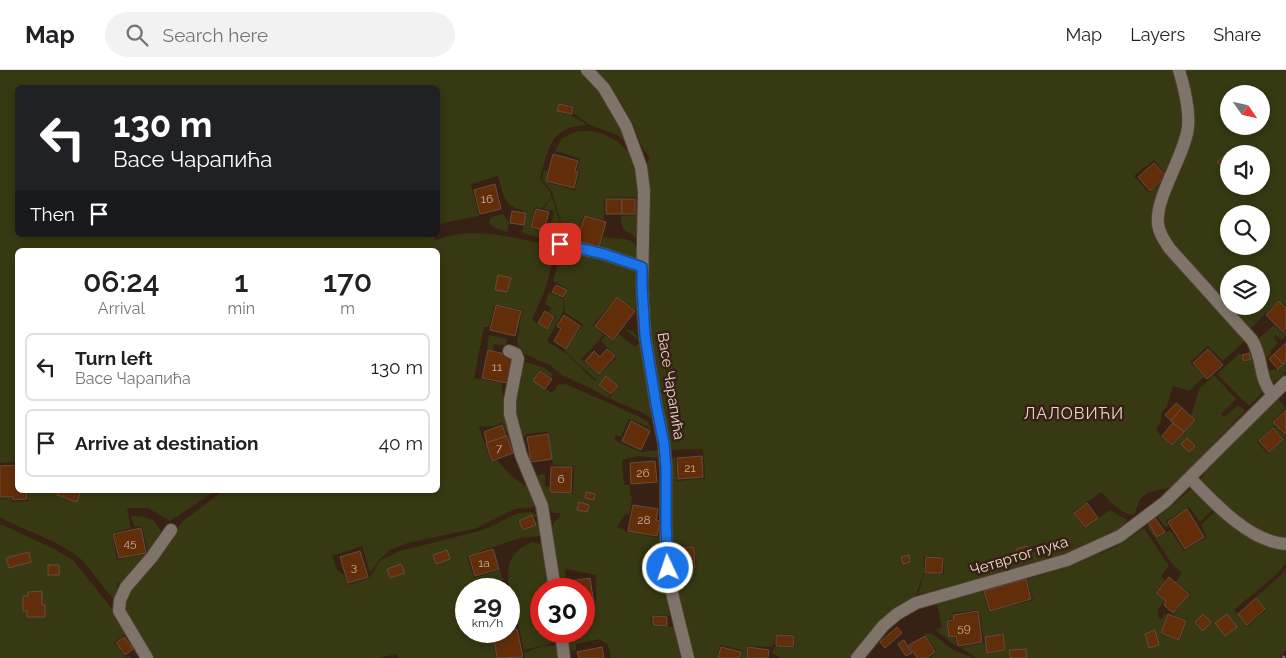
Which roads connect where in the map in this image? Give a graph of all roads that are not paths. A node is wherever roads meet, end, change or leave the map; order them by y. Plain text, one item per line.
1 (587, 70) edge
2 (1179, 70) edge
3 (560, 244) dead end
4 (642, 267) junction
5 (513, 355) dead end
6 (1286, 382) edge
7 (1272, 394) junction
8 (1190, 478) junction
9 (171, 530) dead end
10 (1286, 544) edge
11 (552, 578) edge
12 (562, 643) edge
13 (147, 658) edge
14 (564, 658) edge
15 (688, 658) edge
16 (857, 658) edge

1 - 4 street, Васе Чарапића
2 - 7 street
3 - 4 street
4 - 15 street, Васе Чарапића
5 - 11 street
6 - 7 street, Четвртог пука
7 - 8 street, Четвртог пука
8 - 10 street
8 - 16 street, Четвртог пука
9 - 13 street
12 - 14 street

